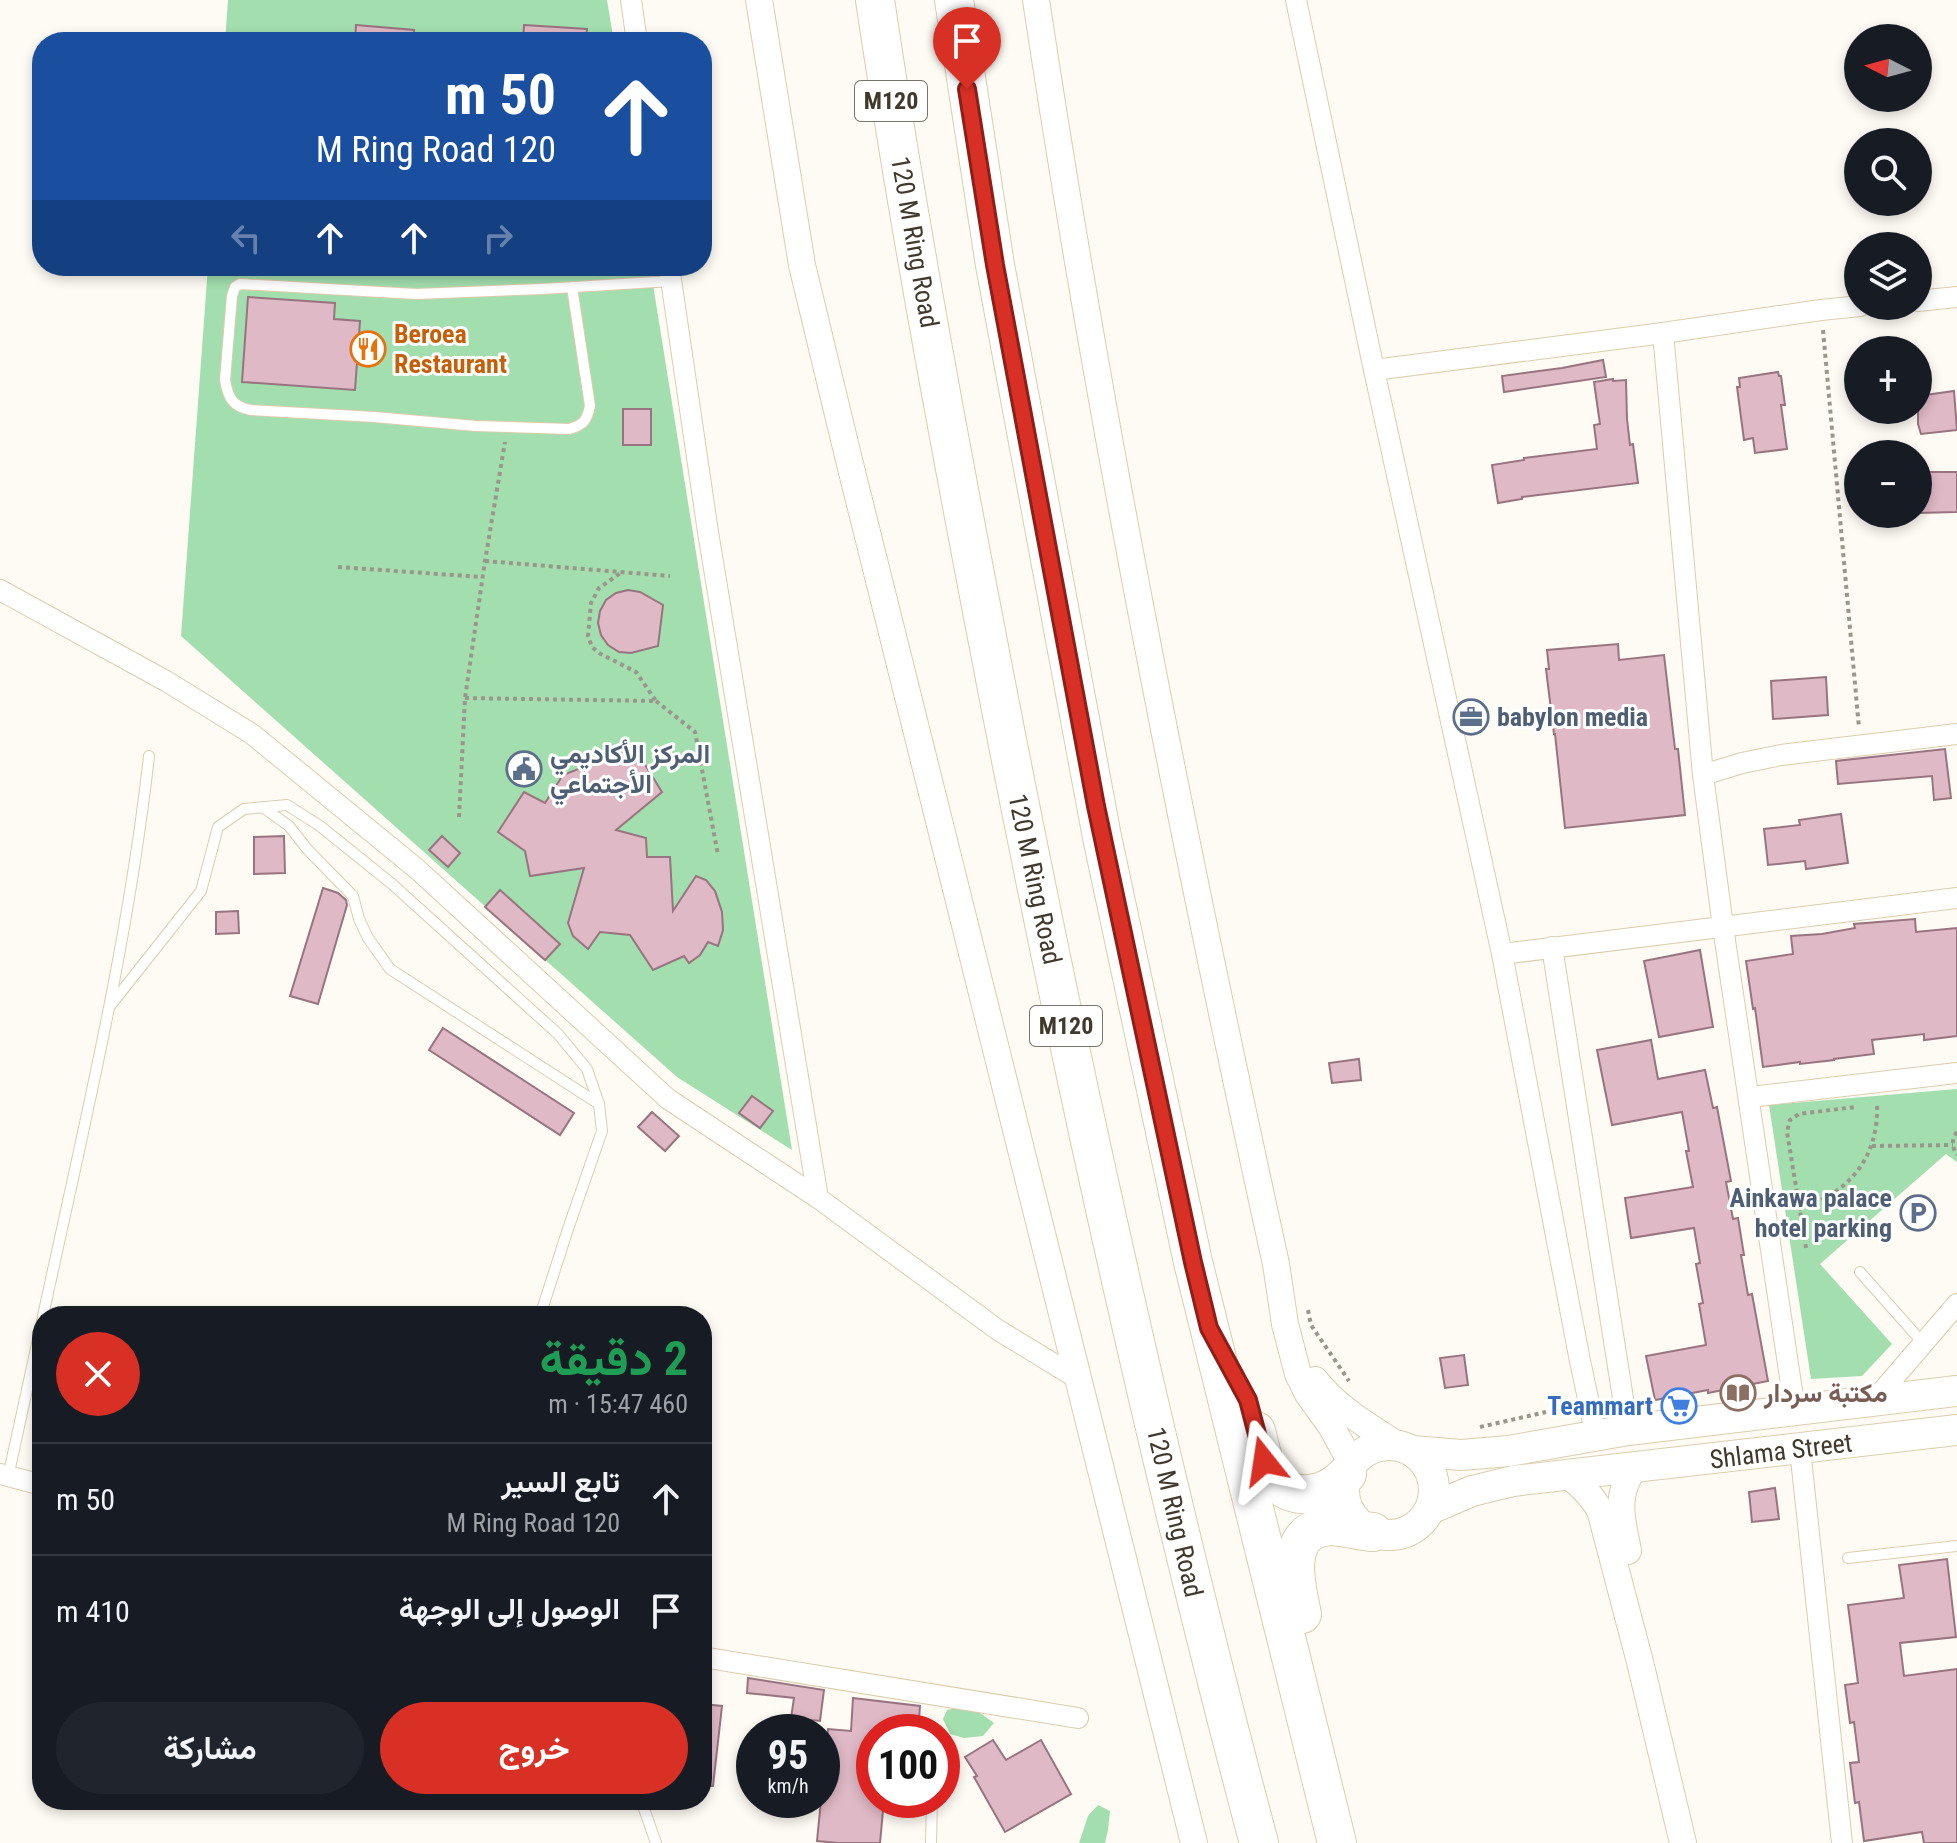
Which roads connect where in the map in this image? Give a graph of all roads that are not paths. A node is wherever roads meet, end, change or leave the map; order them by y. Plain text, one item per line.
1 (631, 0) edge
2 (759, 0) edge
3 (875, 0) edge
4 (954, 0) edge
5 (1036, 0) edge
6 (1296, 0) edge
7 (636, 32) edge
8 (649, 276) edge
9 (670, 276) edge
10 (572, 287) junction
11 (1957, 297) edge
12 (1932, 300) edge
13 (1844, 308) edge
14 (1663, 333) junction
15 (1374, 370) junction
16 (0, 590) edge
17 (1957, 734) edge
18 (149, 756) dead end
19 (1703, 775) junction
20 (264, 808) junction
21 (1957, 898) edge
22 (1723, 927) junction
23 (1552, 947) junction
24 (1502, 954) junction
25 (110, 1006) junction
26 (1957, 1073) edge
27 (1750, 1097) junction
28 (599, 1104) junction
29 (818, 1198) junction
30 (1276, 1264) junction
31 (1860, 1272) dead end
32 (1957, 1304) edge
33 (45, 1306) edge
34 (543, 1306) edge
35 (1209, 1328) junction
36 (1923, 1343) junction
37 (32, 1359) edge
38 (1080, 1380) junction
39 (1957, 1391) edge
40 (1873, 1402) junction
41 (1795, 1411) junction
42 (1628, 1430) junction
43 (1957, 1430) edge
44 (1596, 1436) junction
45 (1405, 1448) junction
46 (1800, 1449) junction
47 (1634, 1468) junction
48 (1350, 1469) junction
49 (4, 1475) edge
50 (1567, 1475) junction
51 (32, 1482) edge
52 (1430, 1509) junction
53 (1373, 1532) junction
54 (1957, 1546) edge
55 (1848, 1558) dead end
56 (712, 1659) edge
57 (1640, 1662) junction
58 (1078, 1718) dead end
59 (1315, 1756) junction
60 (644, 1810) edge
61 (932, 1818) edge
62 (656, 1843) edge
63 (931, 1843) edge
64 (1194, 1843) edge
65 (1259, 1843) edge
66 (1337, 1843) edge
67 (1683, 1843) edge
68 (1842, 1843) edge

1 - 7 street
2 - 38 street
3 - 65 highway, 120 M Ring Road / M120
4 - 35 highway, M120
5 - 30 street
6 - 15 street
8 - 10 lane
9 - 29 street
10 - 10 lane
11 - 12 street
13 - 14 street
14 - 15 street
14 - 19 street
15 - 24 street
16 - 29 street
17 - 19 street
18 - 25 lane
19 - 22 street
20 - 25 lane
20 - 28 lane
20 - 28 lane
21 - 22 street
22 - 23 street
22 - 27 street
23 - 24 street
23 - 42 street
24 - 44 street
25 - 33 lane
26 - 27 street
27 - 41 street
28 - 34 lane
29 - 38 street
30 - 45 street
30 - 48 street
31 - 36 lane
32 - 36 street
35 - 48 highway
35 - 59 highway, M120
36 - 40 street
37 - 49 lane
38 - 64 street
39 - 40 main road, Shlama Street
40 - 41 main road, Shlama Street
41 - 42 main road, Shlama Street
42 - 44 main road, Shlama Street
43 - 46 main road, Shlama Street
44 - 45 main road, Shlama Street
45 - 48 main road
45 - 52 main road
46 - 47 main road, Shlama Street
46 - 68 street
47 - 50 main road, Shlama Street
47 - 57 street
48 - 53 main road
49 - 51 street
50 - 52 main road, Shlama Street
50 - 57 street
52 - 53 main road
53 - 59 highway
54 - 55 lane
56 - 58 street
57 - 67 street
59 - 66 highway, M120
60 - 62 lane
61 - 63 lane

